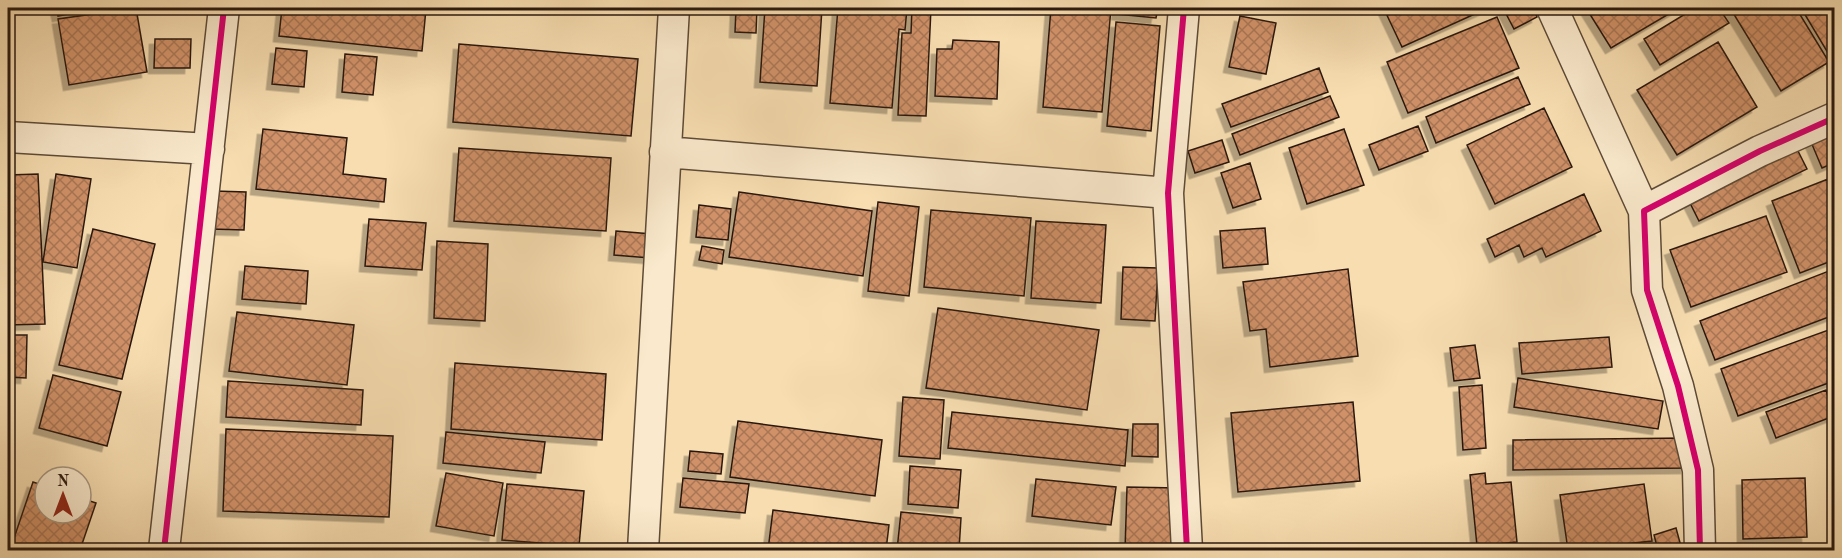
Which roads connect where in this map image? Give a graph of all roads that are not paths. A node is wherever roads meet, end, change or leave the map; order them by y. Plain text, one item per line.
1 (224, 8) edge
2 (674, 8) edge
3 (1184, 8) edge
4 (1552, 8) edge
5 (1834, 118) edge
6 (8, 137) edge
7 (209, 149) junction
8 (666, 152) junction
9 (1168, 193) junction
10 (1644, 211) junction
11 (164, 550) edge
12 (643, 550) edge
13 (1187, 550) edge
14 (1700, 550) edge

1 - 7 street
2 - 8 street
3 - 9 street
4 - 10 street
5 - 10 street
6 - 7 street
7 - 11 street
8 - 9 street
8 - 12 street
9 - 13 street
10 - 14 street

